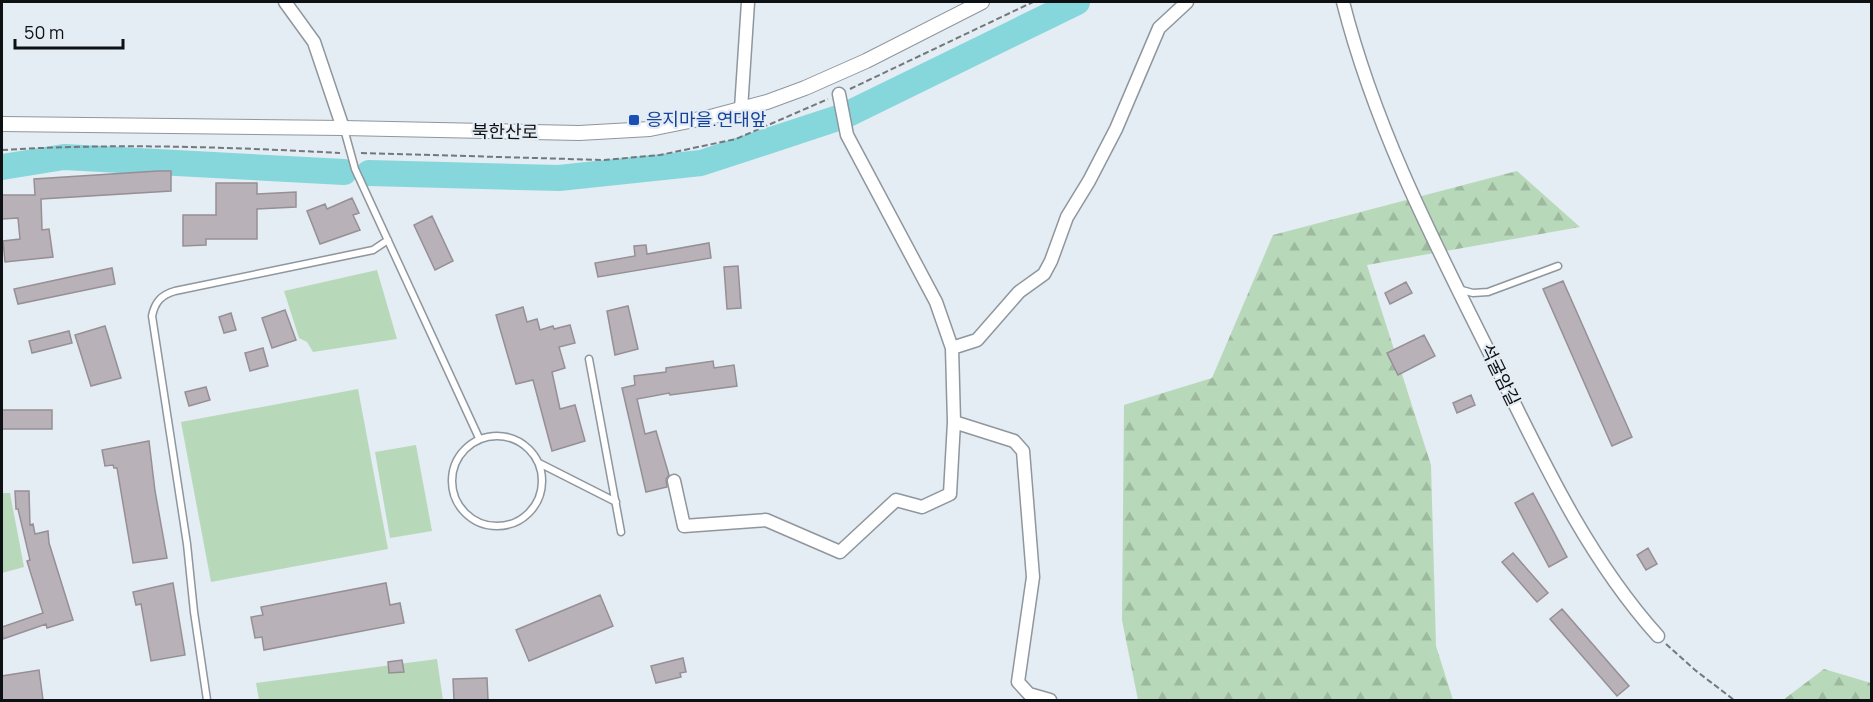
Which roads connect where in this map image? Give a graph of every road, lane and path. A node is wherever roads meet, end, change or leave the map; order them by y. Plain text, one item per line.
1 (285, 2) edge
2 (748, 2) edge
3 (982, 2) edge
4 (1187, 2) edge
5 (1343, 2) edge
6 (839, 95) dead end
7 (741, 109) junction
8 (2, 124) edge
9 (344, 128) junction
10 (388, 240) junction
11 (1558, 266) dead end
12 (1458, 289) junction
13 (952, 348) junction
14 (589, 359) dead end
15 (954, 422) junction
16 (479, 438) junction
17 (538, 463) junction
18 (675, 481) dead end
19 (616, 502) junction
20 (621, 532) dead end
21 (1658, 636) joint
22 (207, 700) edge
23 (1050, 700) edge
24 (1734, 700) edge

1 - 9 street
2 - 7 street
3 - 7 street, 북한산로
4 - 13 street
5 - 12 street, 석굴암길
6 - 13 street
7 - 9 street, 북한산로
8 - 9 street, 북한산로
9 - 10 lane
10 - 16 lane
10 - 22 lane
11 - 12 lane
12 - 21 street, 석굴암길
13 - 15 street
14 - 19 lane
15 - 18 street
15 - 23 street
16 - 17 lane
16 - 17 lane
17 - 19 lane
19 - 20 lane
21 - 24 path

